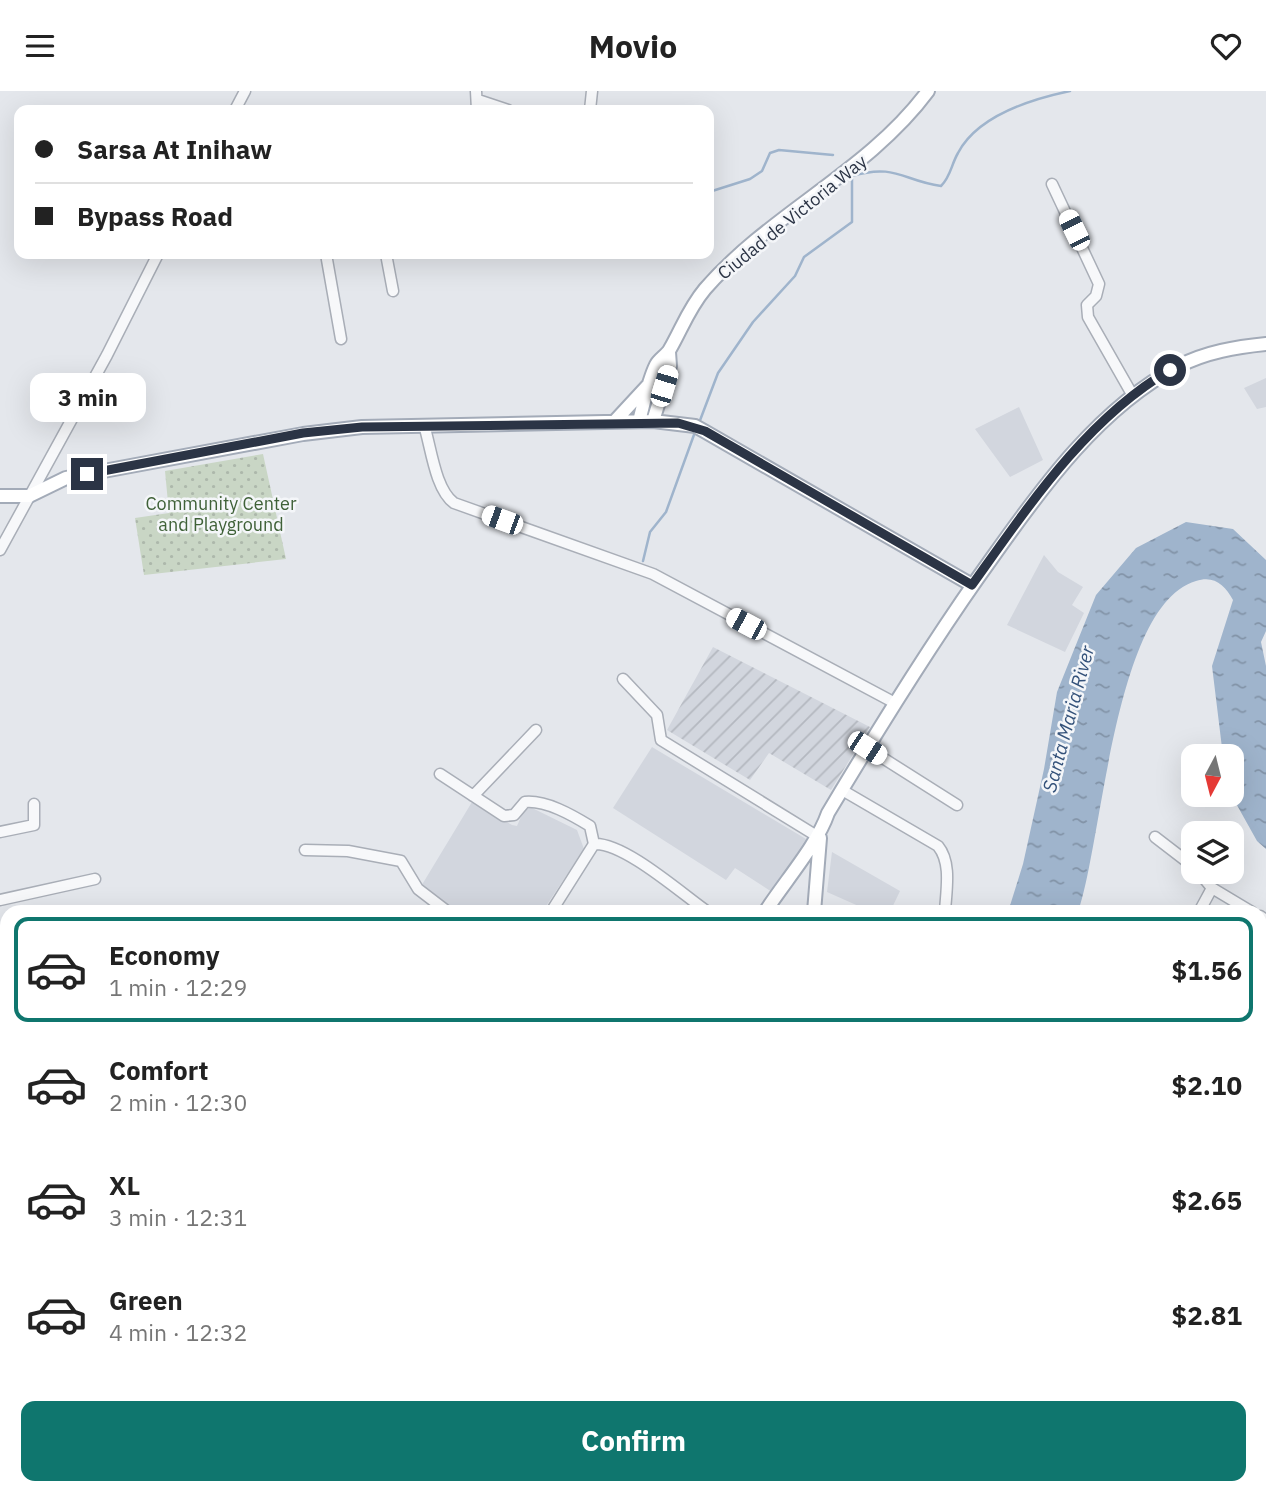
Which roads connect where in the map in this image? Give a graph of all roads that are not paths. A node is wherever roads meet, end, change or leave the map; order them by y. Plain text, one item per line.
1 (928, 91) edge
2 (1052, 184) dead end
3 (155, 259) edge
4 (327, 259) edge
5 (387, 259) edge
6 (393, 291) dead end
7 (341, 339) dead end
8 (1266, 344) edge
9 (669, 352) junction
10 (651, 381) junction
11 (1133, 396) junction
12 (639, 421) junction
13 (653, 421) junction
14 (614, 422) junction
15 (424, 425) junction
16 (0, 496) edge
17 (29, 496) junction
18 (0, 550) edge
19 (972, 585) junction
20 (623, 679) dead end
21 (895, 703) junction
22 (536, 730) dead end
23 (867, 748) junction
24 (439, 774) dead end
25 (842, 790) junction
26 (473, 796) junction
27 (34, 804) dead end
28 (957, 805) dead end
29 (0, 832) edge
30 (1155, 837) dead end
31 (820, 838) junction
32 (594, 844) junction
33 (305, 849) dead end
34 (1181, 857) edge
35 (95, 879) dead end
36 (1209, 884) edge
37 (1212, 888) junction
38 (0, 900) edge
39 (439, 905) edge
40 (555, 905) edge
41 (698, 905) edge
42 (770, 905) edge
43 (815, 905) edge
44 (946, 905) edge
45 (1203, 905) edge
46 (1240, 905) edge

1 - 9 main road, Ciudad de Victoria Way
2 - 11 street
3 - 17 street
4 - 7 street
5 - 6 street
8 - 11 main road
9 - 10 main road, Ciudad de Victoria Way
9 - 13 main road, Ciudad de Victoria Way
10 - 12 main road, Ciudad de Victoria Way
10 - 14 main road
11 - 19 main road
12 - 13 main road
12 - 14 main road
13 - 19 main road
14 - 15 main road
15 - 17 main road
15 - 21 street
16 - 17 main road
17 - 18 street
19 - 21 main road
20 - 31 street
21 - 23 main road
22 - 26 street
23 - 25 main road
23 - 28 street
24 - 26 street
25 - 31 main road
25 - 44 street
26 - 32 street
27 - 29 street
30 - 34 street
31 - 42 main road
31 - 43 main road
32 - 40 street
32 - 41 street
33 - 39 street
35 - 38 street
36 - 37 street
37 - 45 street
37 - 46 street

